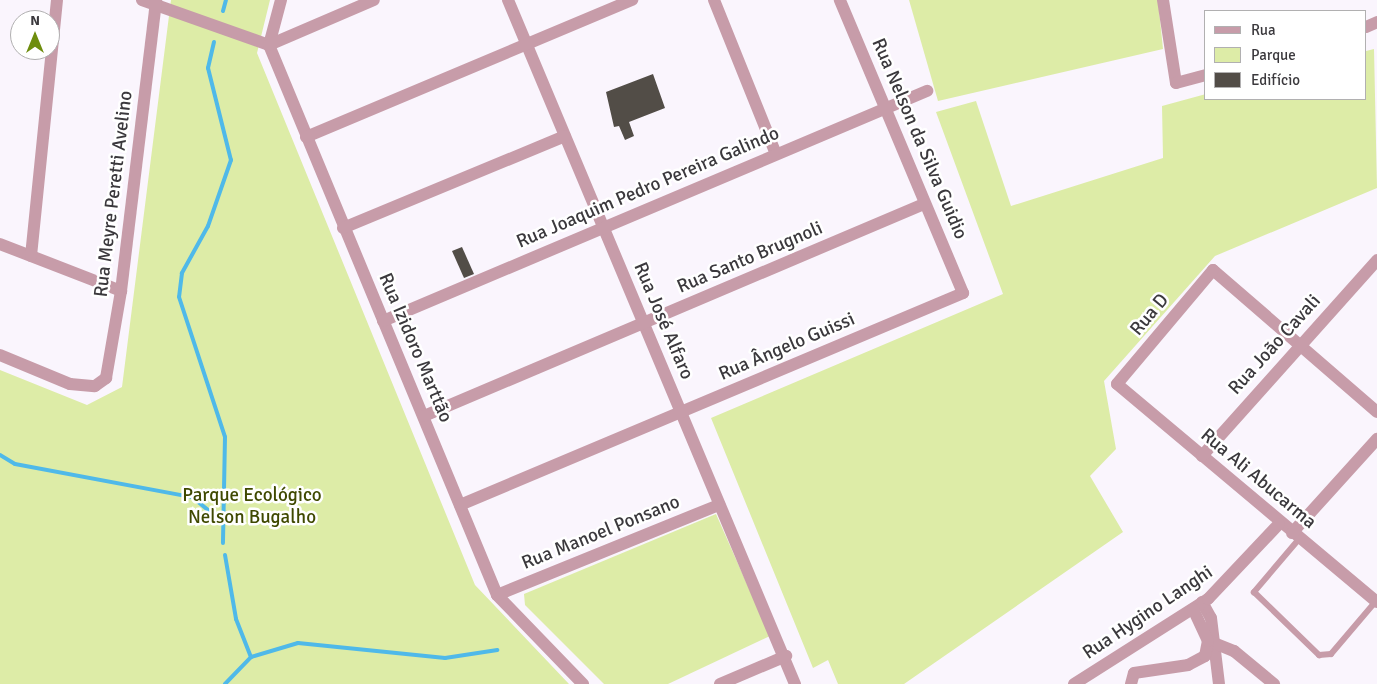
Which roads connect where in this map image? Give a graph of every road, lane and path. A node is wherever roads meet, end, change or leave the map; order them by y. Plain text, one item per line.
1 (58, 0) edge
2 (142, 0) edge
3 (281, 0) edge
4 (374, 0) edge
5 (508, 0) edge
6 (632, 0) edge
7 (714, 0) edge
8 (840, 0) edge
9 (1163, 0) edge
10 (156, 3) edge
11 (526, 44) junction
12 (269, 46) junction
13 (1204, 76) edge
14 (927, 91) dead end
15 (885, 109) junction
16 (565, 136) junction
17 (306, 137) junction
18 (776, 154) junction
19 (924, 204) junction
20 (343, 228) junction
21 (603, 228) junction
22 (0, 244) edge
23 (30, 256) junction
24 (1377, 260) edge
25 (121, 292) junction
26 (963, 293) joint
27 (383, 321) junction
28 (643, 323) junction
29 (1300, 345) junction
30 (0, 355) edge
31 (1117, 384) joint
32 (1377, 412) edge
33 (681, 413) junction
34 (424, 416) junction
35 (1377, 439) edge
36 (1202, 456) junction
37 (460, 505) junction
38 (718, 505) junction
39 (1279, 524) junction
40 (1296, 536) junction
41 (497, 595) junction
42 (1377, 602) edge
43 (1198, 605) junction
44 (1212, 641) junction
45 (786, 656) junction
46 (583, 684) edge
47 (720, 684) edge
48 (796, 684) edge
49 (1074, 684) edge
50 (1131, 684) edge
51 (1219, 684) edge
52 (1274, 684) edge

1 - 23 street
2 - 10 street
3 - 12 street
4 - 12 street
5 - 11 street, Rua José Alfaro
6 - 11 street
7 - 18 street
8 - 15 street, Rua Nelson da Silva Guidio
9 - 13 street
10 - 12 street
10 - 25 street, Rua Meyre Peretti Avelino
11 - 16 street, Rua José Alfaro
11 - 17 street
12 - 17 street, Rua Izidoro Marttão
14 - 15 street, Rua Joaquim Pedro Pereira Galindo
15 - 18 street, Rua Joaquim Pedro Pereira Galindo
15 - 19 street, Rua Nelson da Silva Guidio
16 - 20 street
16 - 21 street, Rua José Alfaro
17 - 20 street, Rua Izidoro Marttão
18 - 21 street, Rua Joaquim Pedro Pereira Galindo
19 - 26 street, Rua Nelson da Silva Guidio
19 - 28 street, Rua Santo Brugnoli
20 - 27 street, Rua Izidoro Marttão
21 - 27 street, Rua Joaquim Pedro Pereira Galindo
21 - 28 street, Rua José Alfaro
22 - 23 street
23 - 25 street
24 - 29 street, Rua João Cavali
25 - 30 street, Rua Meyre Peretti Avelino
26 - 33 street, Rua Ângelo Guissi
27 - 34 street, Rua Izidoro Marttão
28 - 33 street, Rua José Alfaro
28 - 34 street, Rua Santo Brugnoli
29 - 31 street, Rua D
29 - 32 street
29 - 36 street, Rua João Cavali
31 - 36 street, Rua Ali Abucarma
33 - 37 street, Rua Ângelo Guissi
33 - 38 street, Rua José Alfaro
34 - 37 street, Rua Izidoro Marttão
35 - 40 street
36 - 39 street, Rua Ali Abucarma
37 - 41 street, Rua Izidoro Marttão
38 - 41 street, Rua Manoel Ponsano
38 - 45 street, Rua José Alfaro
39 - 40 street, Rua Ali Abucarma
39 - 43 street, Rua Hygino Langhi
40 - 42 street, Rua Ali Abucarma
40 - 42 lane
41 - 46 street, Rua Izidoro Marttão
43 - 44 street
43 - 49 street, Rua Hygino Langhi
44 - 50 street
44 - 51 street
44 - 52 street
45 - 47 street
45 - 48 street, Rua José Alfaro

